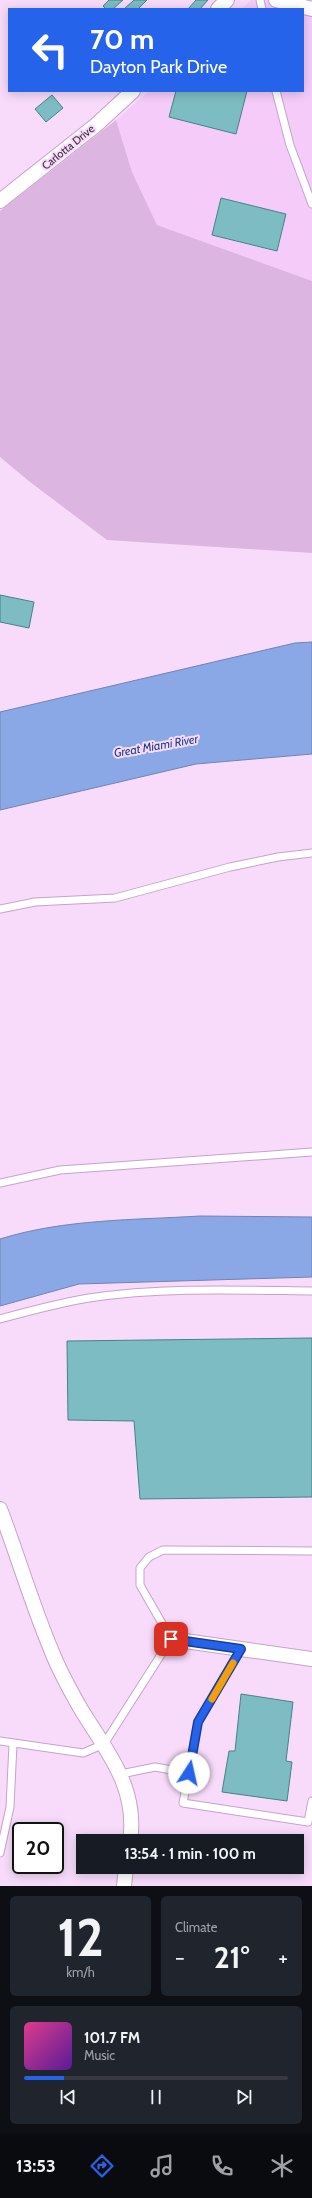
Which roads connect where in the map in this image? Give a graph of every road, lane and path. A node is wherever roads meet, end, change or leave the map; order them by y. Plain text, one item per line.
1 (227, 0) edge
2 (276, 0) edge
3 (219, 8) edge
4 (312, 9) edge
5 (132, 92) edge
6 (276, 92) edge
7 (0, 201) edge
8 (312, 204) edge
9 (312, 853) edge
10 (0, 909) edge
11 (312, 1152) edge
12 (0, 1183) edge
13 (312, 1291) edge
14 (0, 1319) edge
15 (0, 1509) edge
16 (312, 1551) edge
17 (171, 1639) junction
18 (241, 1649) junction
19 (312, 1659) edge
20 (0, 1741) edge
21 (13, 1744) junction
22 (104, 1744) junction
23 (189, 1773) junction
24 (121, 1774) junction
25 (312, 1801) edge
26 (130, 1834) edge
27 (0, 1853) edge
28 (125, 1874) edge
29 (124, 1886) edge

1 - 3 street
2 - 4 street
5 - 7 street, Carlotta Drive
6 - 8 lane
9 - 10 lane
11 - 12 lane
13 - 14 lane
15 - 22 street
16 - 17 lane
17 - 18 street
17 - 22 lane
18 - 19 street
18 - 23 lane
20 - 21 lane
21 - 22 lane
21 - 27 lane
22 - 24 street
23 - 24 lane
23 - 25 lane
24 - 26 street
28 - 29 street

